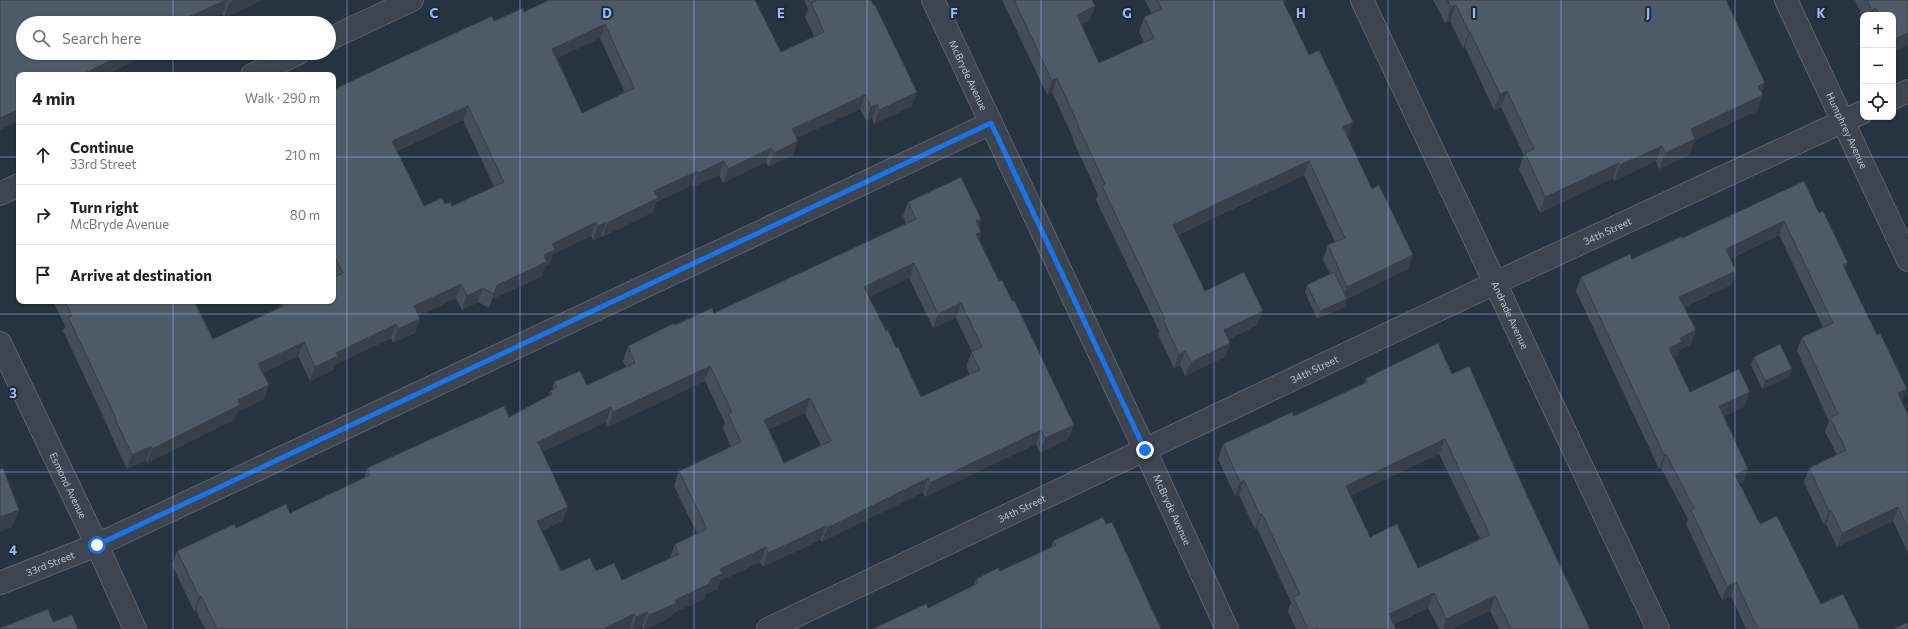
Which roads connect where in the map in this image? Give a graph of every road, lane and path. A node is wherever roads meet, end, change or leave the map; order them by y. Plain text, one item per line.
1 (412, 0) edge
2 (933, 0) edge
3 (1362, 0) edge
4 (1786, 0) edge
5 (336, 36) edge
6 (284, 60) edge
7 (258, 72) edge
8 (1908, 91) edge
9 (1896, 97) edge
10 (1860, 113) edge
11 (1843, 121) junction
12 (991, 123) junction
13 (16, 186) edge
14 (0, 194) edge
15 (1908, 260) edge
16 (1495, 283) junction
17 (0, 343) edge
18 (1145, 450) junction
19 (97, 545) junction
20 (0, 583) edge
21 (134, 629) edge
22 (768, 629) edge
23 (1227, 629) edge
24 (1658, 629) edge

1 - 5 street
2 - 12 street, McBryde Avenue
3 - 16 street, Andrade Avenue
4 - 11 street, Humphrey Avenue
6 - 7 street
8 - 9 street
10 - 11 street, 34th Street
11 - 15 street, Humphrey Avenue
11 - 16 street, 34th Street
12 - 18 street, McBryde Avenue
12 - 19 street, 33rd Street
13 - 14 street
16 - 18 street, 34th Street
16 - 24 street, Andrade Avenue
17 - 19 street, Esmond Avenue
18 - 22 street, 34th Street
18 - 23 street, McBryde Avenue
19 - 20 street, 33rd Street
19 - 21 street, Esmond Avenue

